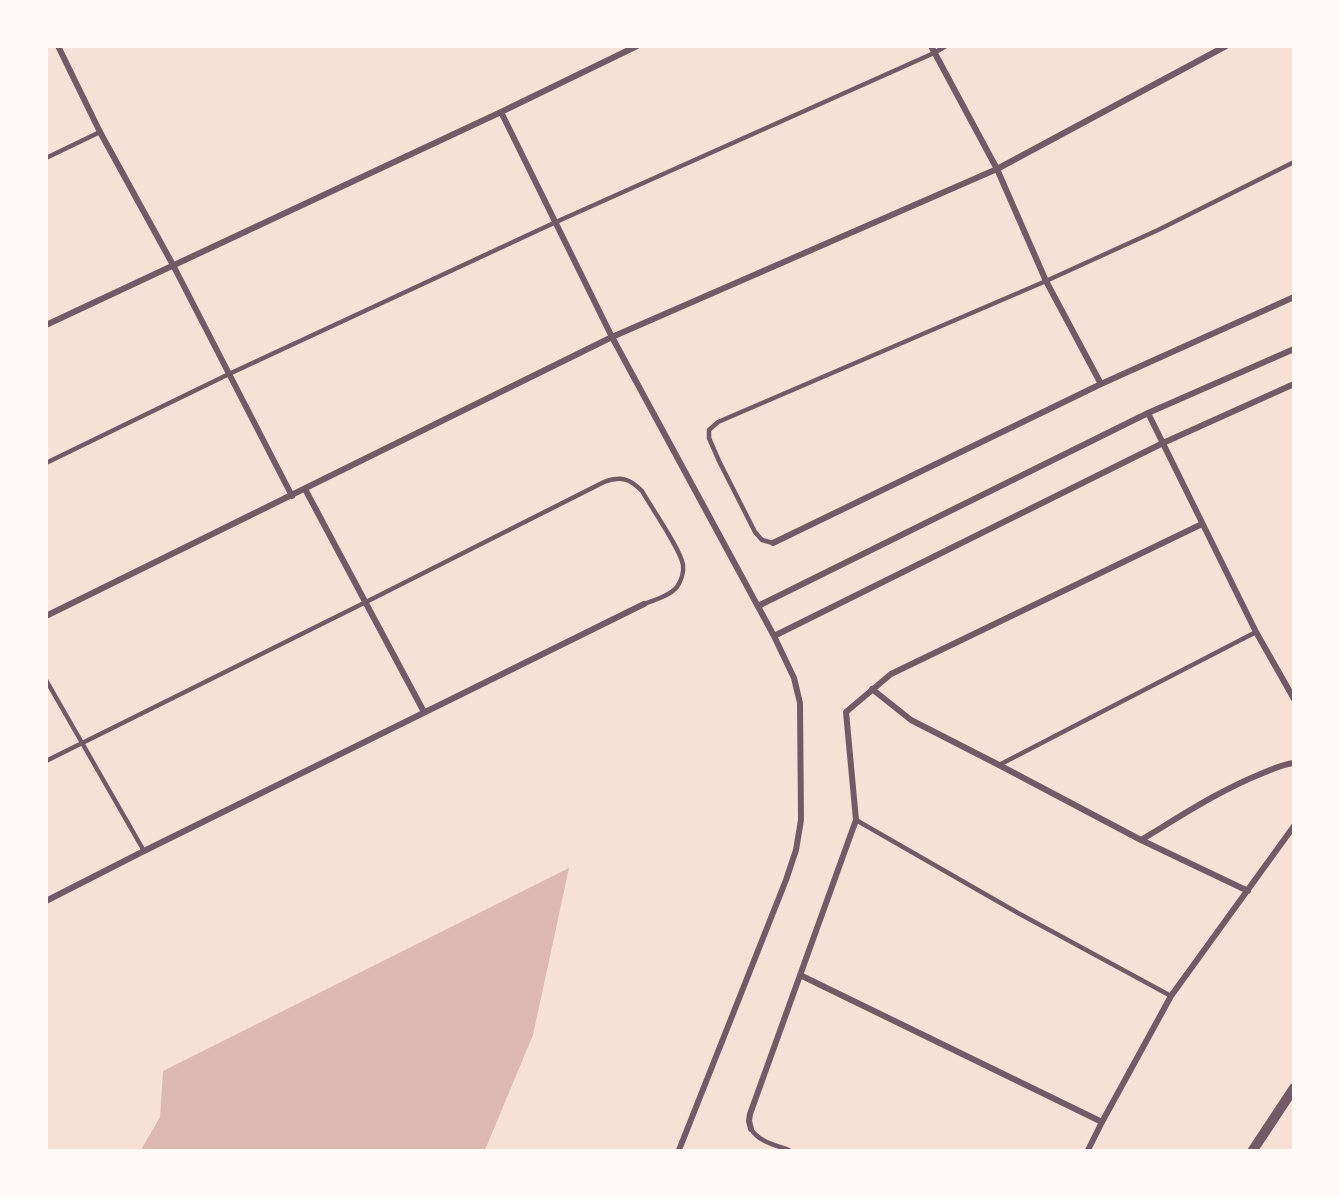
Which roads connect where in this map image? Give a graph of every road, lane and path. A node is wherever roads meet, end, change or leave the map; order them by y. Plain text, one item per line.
1 (58, 46) edge
2 (637, 46) edge
3 (946, 46) edge
4 (1226, 46) edge
5 (932, 50) edge
6 (501, 112) junction
7 (100, 132) junction
8 (46, 158) edge
9 (1293, 162) edge
10 (997, 169) junction
11 (556, 222) junction
12 (173, 265) junction
13 (1046, 280) junction
14 (1293, 297) edge
15 (46, 325) edge
16 (612, 337) junction
17 (1293, 349) edge
18 (230, 374) junction
19 (1101, 384) junction
20 (1293, 384) edge
21 (1148, 413) junction
22 (1163, 443) junction
23 (46, 463) edge
24 (305, 489) junction
25 (292, 496) junction
26 (1202, 524) junction
27 (773, 543) joint
28 (366, 602) junction
29 (644, 604) joint
30 (758, 606) junction
31 (46, 616) edge
32 (1256, 632) junction
33 (774, 636) junction
34 (46, 680) edge
35 (872, 689) junction
36 (1293, 695) edge
37 (424, 712) junction
38 (83, 744) junction
39 (46, 761) edge
40 (1293, 763) edge
41 (999, 765) junction
42 (856, 820) junction
43 (1293, 826) edge
44 (1141, 840) junction
45 (144, 851) junction
46 (1248, 891) junction
47 (46, 900) edge
48 (800, 975) junction
49 (1171, 996) junction
50 (1293, 1088) edge
51 (1102, 1122) junction
52 (751, 1129) joint
53 (679, 1150) edge
54 (789, 1150) edge
55 (1088, 1150) edge
56 (1253, 1150) edge

1 - 7 street
2 - 6 street
3 - 5 lane
4 - 10 street
5 - 10 street
5 - 11 lane
6 - 11 street
6 - 12 street
7 - 8 lane
7 - 12 street
9 - 13 lane
10 - 13 street
10 - 16 street
11 - 16 street
11 - 18 lane
12 - 15 street
12 - 18 street
13 - 19 street
13 - 27 lane
14 - 19 street
16 - 24 street
16 - 30 street
17 - 21 street
18 - 23 lane
18 - 25 street
19 - 27 street
20 - 22 street
21 - 22 street
21 - 30 street
22 - 26 street
22 - 33 street
24 - 25 street
24 - 28 street
25 - 31 street
26 - 32 street
26 - 35 street
28 - 29 lane
28 - 37 street
28 - 38 lane
29 - 37 street
30 - 33 street
32 - 36 street
32 - 41 lane
33 - 53 street
34 - 38 lane
35 - 41 street
35 - 42 street
37 - 45 street
38 - 39 lane
38 - 45 lane
40 - 44 street
41 - 44 street
42 - 48 street
42 - 49 lane
43 - 46 street
44 - 46 street
45 - 47 street
46 - 49 street
48 - 51 street
48 - 52 street
49 - 51 street
50 - 56 street
51 - 55 street
52 - 54 lane

